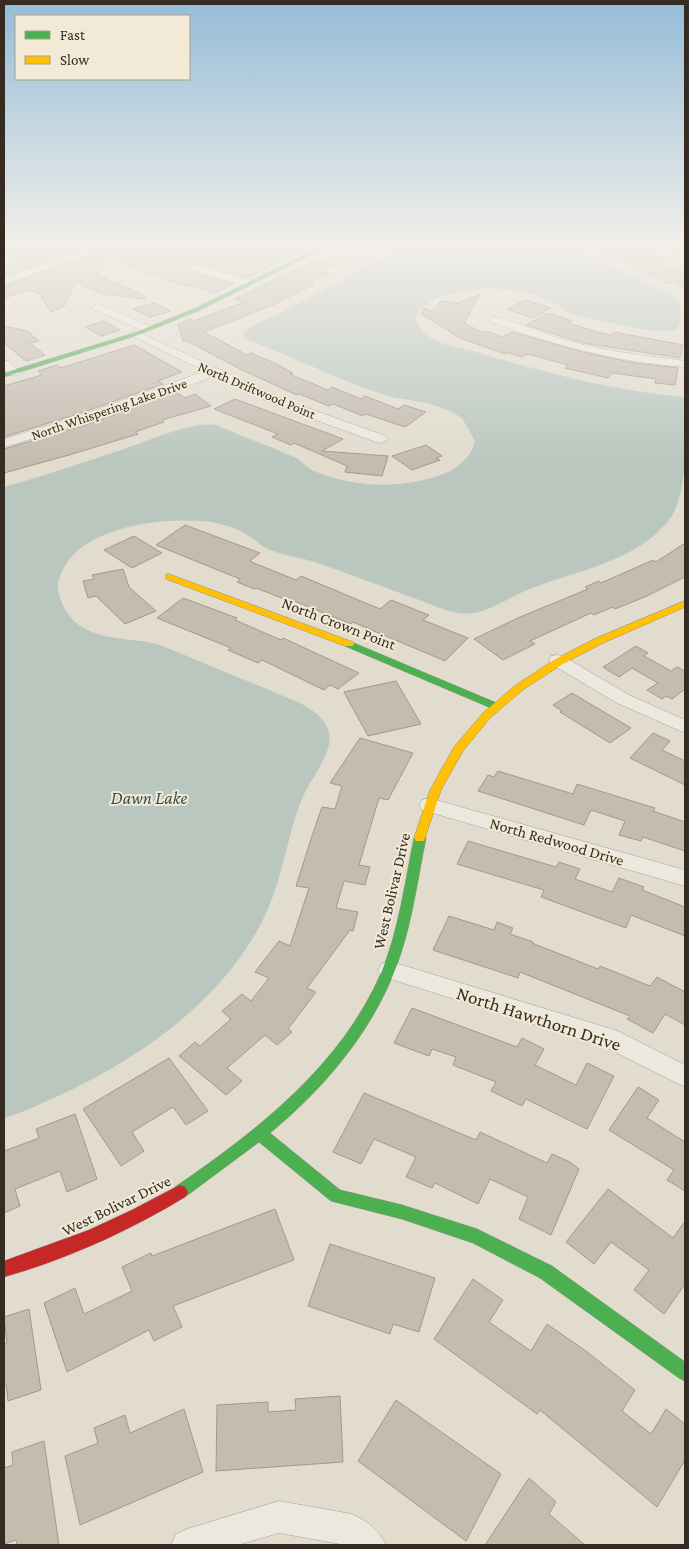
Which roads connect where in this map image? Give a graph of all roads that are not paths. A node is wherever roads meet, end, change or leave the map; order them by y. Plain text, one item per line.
1 (122, 317) edge
2 (176, 317) edge
3 (495, 320) dead end
4 (148, 328) junction
5 (136, 334) junction
6 (4, 364) edge
7 (685, 364) edge
8 (214, 372) junction
9 (9, 373) edge
10 (381, 439) dead end
11 (4, 443) edge
12 (169, 577) dead end
13 (685, 604) edge
14 (557, 660) junction
15 (495, 706) junction
16 (685, 727) edge
17 (428, 805) junction
18 (685, 878) edge
19 (389, 970) junction
20 (685, 1077) edge
21 (260, 1134) junction
22 (4, 1269) edge
23 (685, 1372) edge
24 (187, 1545) edge
25 (370, 1545) edge

1 - 4 street
2 - 4 street
3 - 7 street
4 - 5 street
5 - 8 street, North Driftwood Point
5 - 9 street
6 - 9 street
8 - 10 street, North Driftwood Point
8 - 11 street, North Whispering Lake Drive
12 - 15 street, North Crown Point
13 - 14 street, West Bolivar Drive
14 - 15 street, West Bolivar Drive
14 - 16 street
15 - 17 street, West Bolivar Drive
17 - 18 street, North Redwood Drive
17 - 19 street, West Bolivar Drive
19 - 20 street, North Hawthorn Drive
19 - 21 street, West Bolivar Drive
21 - 22 street, West Bolivar Drive
21 - 23 street
24 - 25 street

